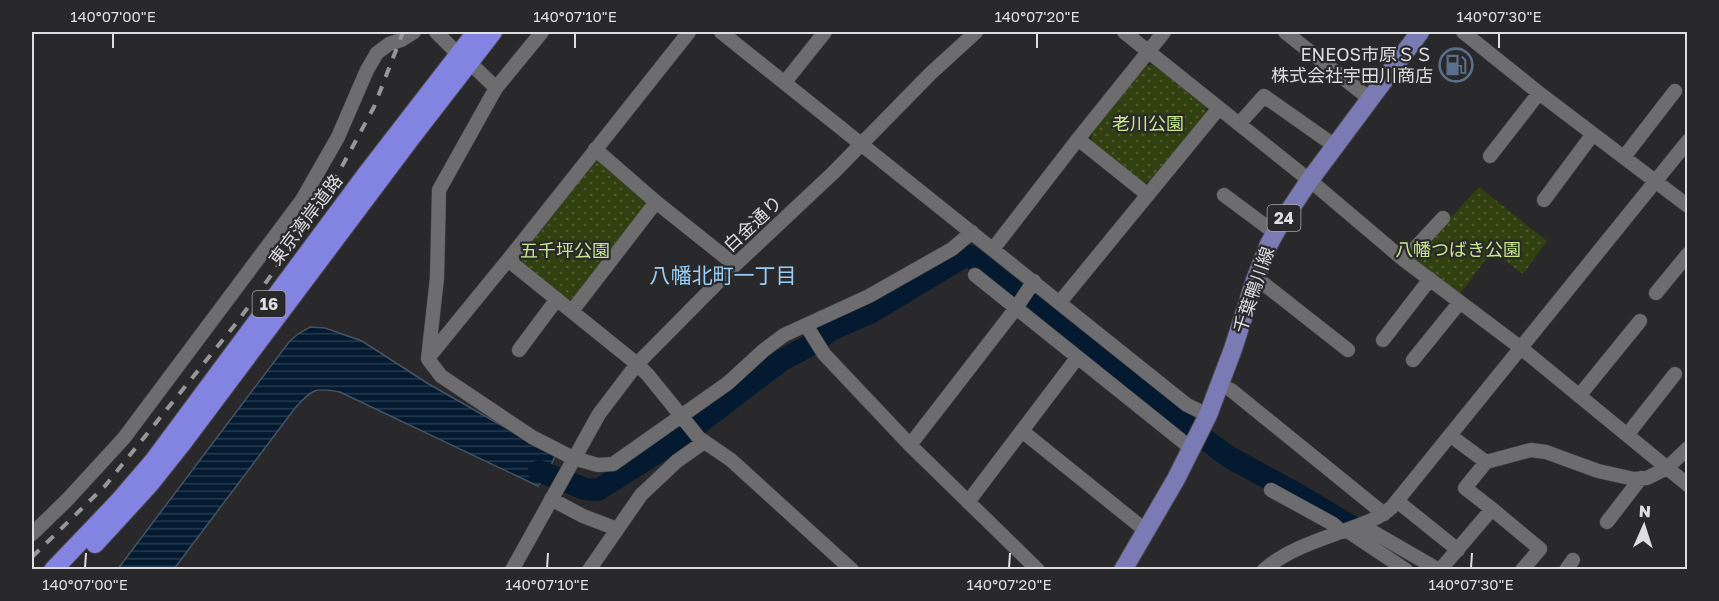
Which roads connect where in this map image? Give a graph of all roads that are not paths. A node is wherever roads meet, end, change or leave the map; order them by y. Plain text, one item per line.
1 (414, 32) edge
2 (436, 32) edge
3 (476, 32) edge
4 (493, 32) edge
5 (542, 32) edge
6 (689, 32) edge
7 (721, 32) edge
8 (825, 32) edge
9 (976, 32) edge
10 (1124, 32) edge
11 (1164, 32) edge
12 (1285, 32) edge
13 (1420, 32) edge
14 (1463, 32) edge
15 (1148, 51) junction
16 (464, 58) junction
17 (785, 82) junction
18 (496, 88) junction
19 (1675, 92) dead end
20 (1539, 93) junction
21 (1370, 99) junction
22 (1219, 108) junction
23 (1239, 124) junction
24 (1593, 134) junction
25 (1078, 139) junction
26 (1688, 141) edge
27 (862, 143) junction
28 (1335, 146) junction
29 (595, 149) junction
30 (1490, 156) dead end
31 (1623, 157) junction
32 (1655, 180) junction
33 (1310, 181) junction
34 (1148, 195) junction
35 (1224, 195) dead end
36 (1544, 200) dead end
37 (656, 202) junction
38 (1688, 207) edge
39 (1443, 218) dead end
40 (972, 232) junction
41 (1275, 233) junction
42 (993, 249) junction
43 (1688, 254) edge
44 (512, 255) junction
45 (1404, 260) junction
46 (735, 265) junction
47 (975, 275) dead end
48 (1430, 279) junction
49 (1255, 280) junction
50 (1034, 281) junction
51 (1656, 292) dead end
52 (557, 299) junction
53 (1060, 302) junction
54 (1460, 302) junction
55 (1016, 308) junction
56 (572, 311) junction
57 (1640, 321) dead end
58 (806, 326) junction
59 (1383, 340) dead end
60 (1521, 348) junction
61 (519, 350) dead end
62 (1348, 350) dead end
63 (428, 358) junction
64 (1077, 358) junction
65 (1413, 360) dead end
66 (637, 364) junction
67 (1675, 374) dead end
68 (1220, 385) junction
69 (1579, 396) junction
70 (1208, 415) junction
71 (684, 419) junction
72 (1022, 431) junction
73 (1627, 435) junction
74 (1451, 436) junction
75 (702, 440) junction
76 (1196, 441) junction
77 (910, 445) junction
78 (1688, 448) edge
79 (573, 458) junction
80 (1486, 462) junction
81 (1667, 468) junction
82 (1641, 478) junction
83 (1688, 486) edge
84 (1271, 490) dead end
85 (550, 499) junction
86 (1397, 501) junction
87 (968, 502) junction
88 (1492, 509) junction
89 (1384, 514) junction
90 (1607, 522) dead end
91 (1352, 528) junction
92 (617, 529) junction
93 (1145, 530) junction
94 (32, 534) edge
95 (1458, 550) junction
96 (1397, 567) edge
97 (52, 570) edge
98 (70, 570) edge
99 (512, 570) edge
100 (589, 570) edge
101 (852, 570) edge
102 (1038, 570) edge
103 (1123, 570) edge
104 (1264, 570) edge
105 (1440, 570) edge
106 (1522, 570) edge

1 - 94 street
2 - 16 street
3 - 16 highway, 東京湾岸道路 / 16
4 - 16 highway, 東京湾岸道路 / 16
5 - 18 street
6 - 29 street
7 - 17 street
8 - 17 street
9 - 27 street, 白金通り
10 - 15 street
11 - 15 street
12 - 21 street
13 - 21 main road, 千葉鴨川線 / 24
14 - 20 street
15 - 22 street
15 - 25 street
16 - 18 street
16 - 97 highway, 東京湾岸道路 / 16
16 - 98 highway, 東京湾岸道路 / 16
17 - 27 street
18 - 63 street
19 - 31 street
20 - 24 street
20 - 30 street
21 - 28 main road, 千葉鴨川線 / 24
22 - 23 street
22 - 34 street
23 - 28 street
23 - 33 street
24 - 31 street
24 - 36 street
25 - 34 street
25 - 42 street
26 - 32 street
27 - 40 street
27 - 46 street, 白金通り
28 - 33 main road, 千葉鴨川線 / 24
29 - 37 street
29 - 44 street
31 - 32 street
32 - 38 street
32 - 60 street
33 - 41 main road, 千葉鴨川線 / 24
33 - 45 street
34 - 53 street
35 - 41 street
37 - 46 street
37 - 56 street
39 - 45 street
40 - 42 street
40 - 58 street
41 - 49 main road, 千葉鴨川線 / 24
42 - 50 street
43 - 51 street
44 - 52 street
44 - 63 street
45 - 48 street
46 - 66 street, 白金通り
47 - 55 street
48 - 54 street
48 - 59 street
49 - 62 street
49 - 68 main road, 千葉鴨川線 / 24
50 - 53 street
50 - 55 street
52 - 56 street
52 - 61 street
53 - 70 street
54 - 60 street
54 - 65 street
55 - 64 street
55 - 77 street
56 - 66 street
57 - 69 street
58 - 71 street
58 - 77 street
60 - 69 street
60 - 74 street
63 - 79 street
64 - 72 street
64 - 76 street
66 - 71 street
66 - 79 street, 白金通り
67 - 73 street
68 - 70 main road, 千葉鴨川線 / 24
68 - 89 street
69 - 73 street
70 - 76 main road, 千葉鴨川線 / 24
71 - 75 street
71 - 79 street
72 - 87 street
72 - 93 street
73 - 81 street
74 - 80 street
74 - 86 street
75 - 92 street
75 - 101 street
76 - 93 main road, 千葉鴨川線 / 24
77 - 87 street
78 - 81 street
79 - 85 street, 白金通り
80 - 82 street
80 - 88 street
81 - 82 street
81 - 83 street
82 - 90 street
84 - 91 street
85 - 92 street
85 - 99 street
86 - 89 street
86 - 95 street
87 - 102 street
88 - 95 street
88 - 106 street
89 - 91 street
91 - 96 street
91 - 104 street
91 - 105 street
92 - 100 street
93 - 103 main road, 千葉鴨川線 / 24
95 - 105 street

